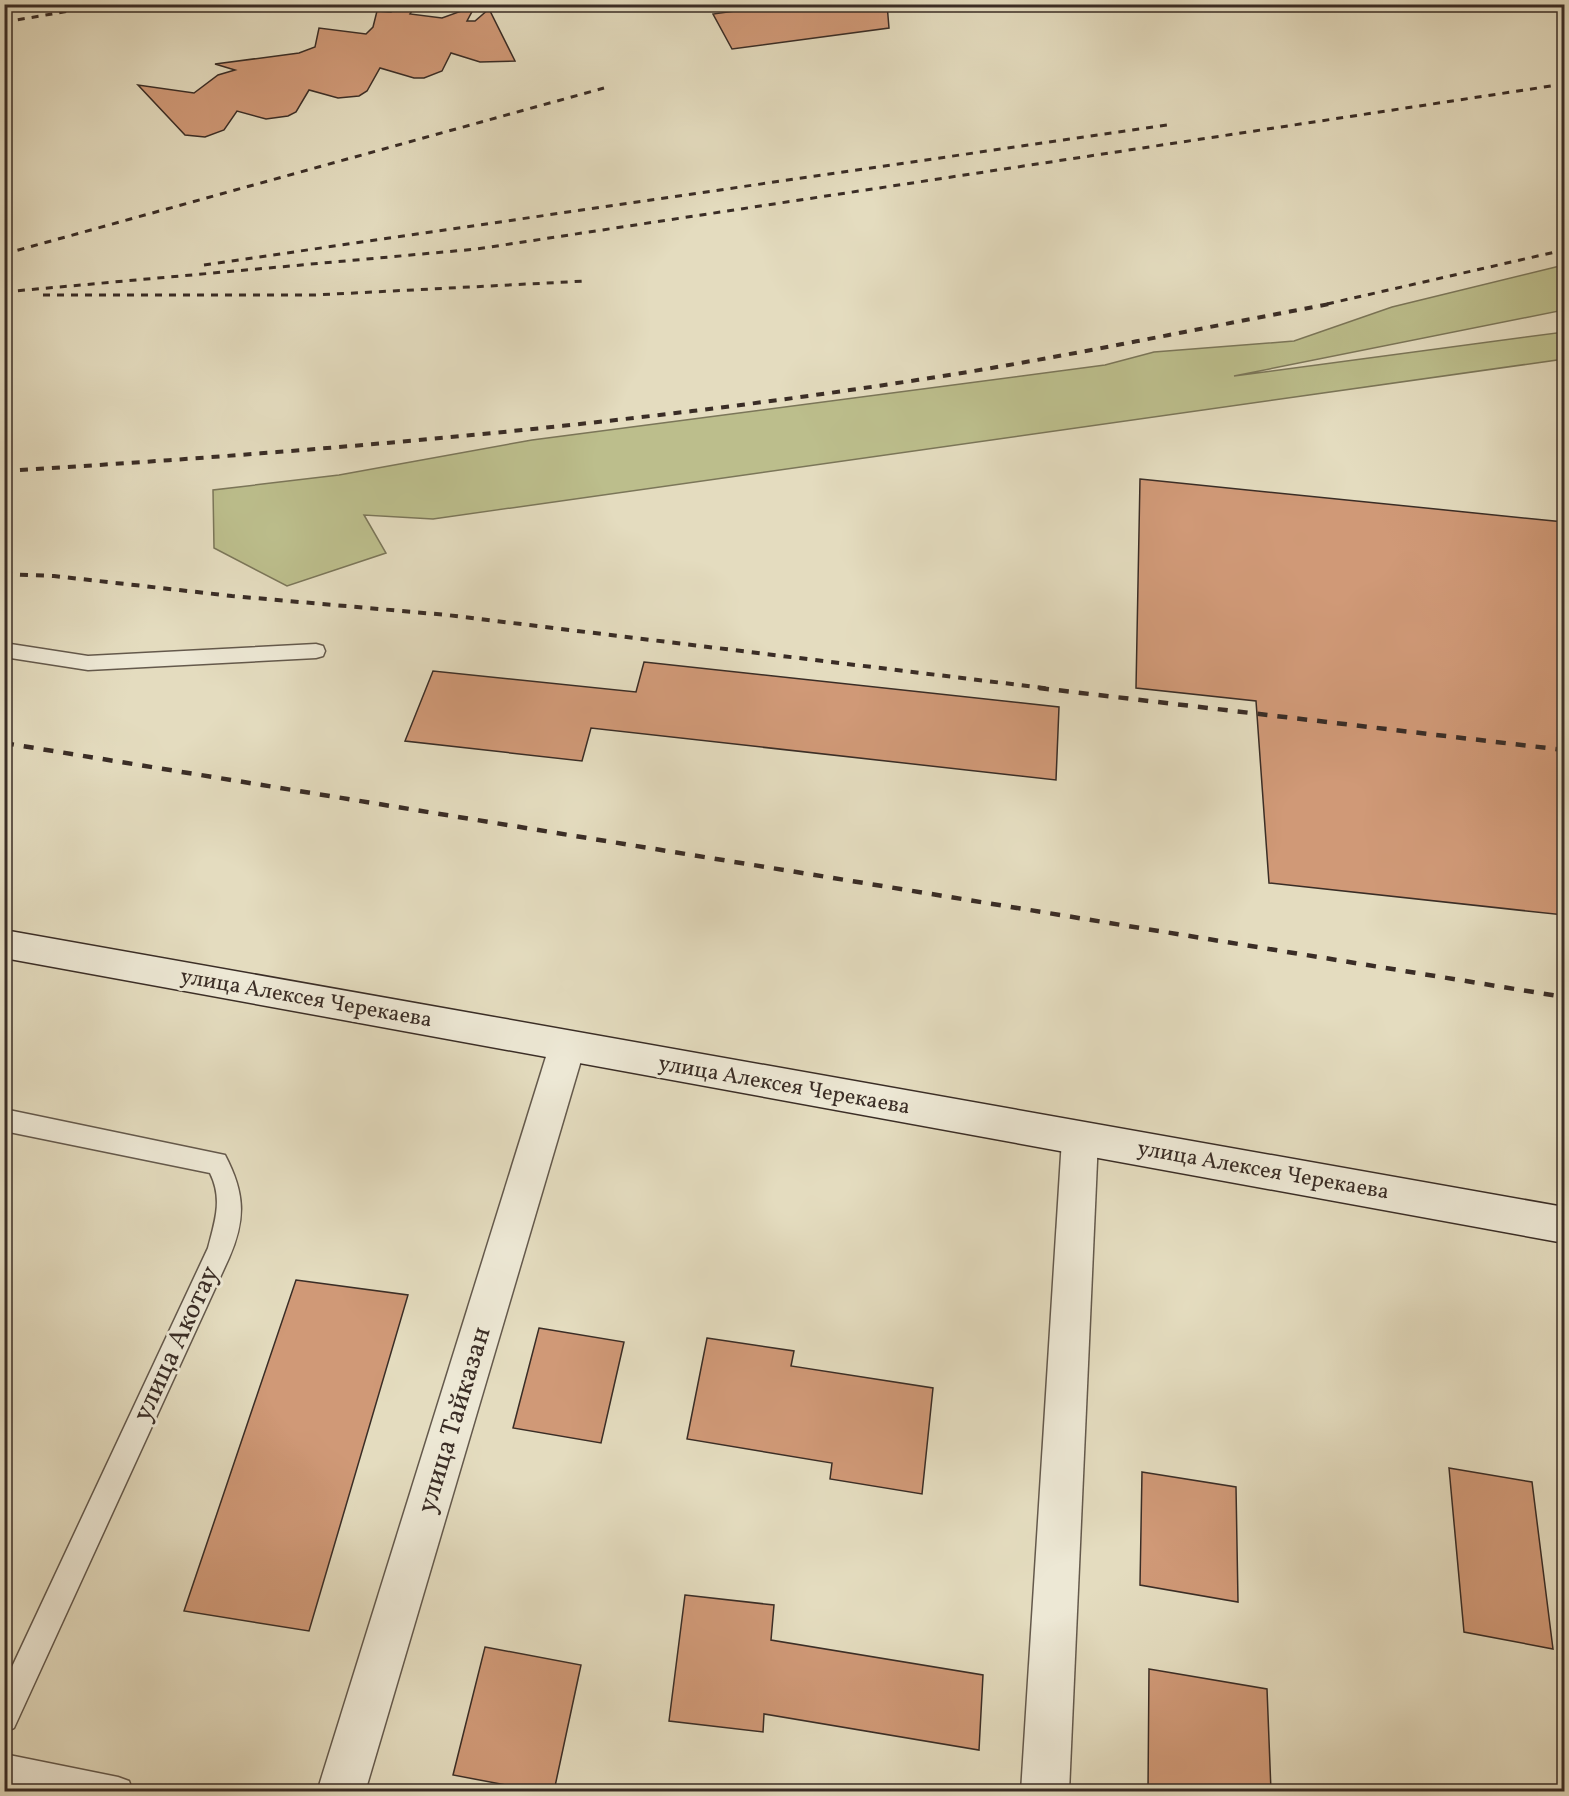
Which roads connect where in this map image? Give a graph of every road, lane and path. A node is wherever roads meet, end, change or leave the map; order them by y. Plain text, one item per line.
1 (4, 650) edge
2 (316, 651) dead end
3 (4, 944) edge
4 (567, 1047) junction
5 (4, 1120) edge
6 (1080, 1139) junction
7 (1564, 1225) edge
8 (4, 1718) edge
9 (4, 1769) edge
10 (118, 1791) edge
11 (340, 1791) edge
12 (1045, 1791) edge

1 - 2 lane
3 - 4 street, улица Алексея Черекаева
4 - 6 street, улица Алексея Черекаева
4 - 11 street, улица Тайказан
5 - 8 lane, улица Акотау
6 - 7 street, улица Алексея Черекаева
6 - 12 street
9 - 10 lane

